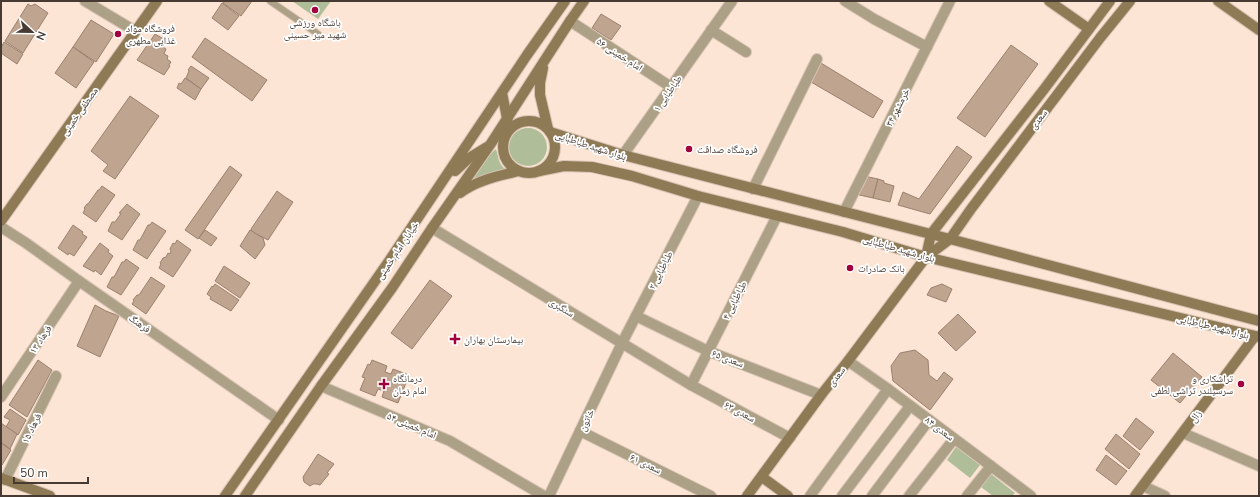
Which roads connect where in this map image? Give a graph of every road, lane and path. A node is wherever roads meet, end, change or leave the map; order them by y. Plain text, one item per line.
1 (86, 1) edge
2 (158, 1) edge
3 (270, 1) edge
4 (565, 1) edge
5 (584, 1) edge
6 (732, 1) edge
7 (845, 1) edge
8 (950, 1) edge
9 (1049, 1) edge
10 (1110, 1) edge
11 (1130, 1) edge
12 (1218, 1) edge
13 (570, 21) junction
14 (1089, 29) junction
15 (711, 30) junction
16 (1259, 30) edge
17 (135, 31) junction
18 (318, 34) dead end
19 (927, 47) junction
20 (746, 52) dead end
21 (817, 59) dead end
22 (544, 62) junction
23 (671, 87) junction
24 (502, 93) junction
25 (507, 119) junction
26 (549, 130) junction
27 (508, 134) junction
28 (490, 146) junction
29 (623, 155) junction
30 (519, 171) junction
31 (539, 171) junction
32 (445, 180) junction
33 (754, 189) junction
34 (698, 196) junction
35 (453, 198) junction
36 (844, 212) junction
37 (777, 216) junction
38 (1, 221) edge
39 (1, 227) edge
40 (432, 228) junction
41 (931, 234) junction
42 (950, 239) junction
43 (926, 257) junction
44 (78, 281) junction
45 (636, 316) junction
46 (1259, 321) edge
47 (1257, 337) edge
48 (622, 343) junction
49 (708, 351) junction
50 (848, 361) junction
51 (56, 376) dead end
52 (691, 385) junction
53 (321, 386) junction
54 (888, 389) junction
55 (821, 395) junction
56 (1, 397) edge
57 (910, 406) junction
58 (279, 420) junction
59 (929, 420) junction
60 (580, 431) junction
61 (1183, 433) junction
62 (790, 438) junction
63 (954, 439) junction
64 (991, 466) junction
65 (1259, 466) edge
66 (762, 477) junction
67 (3, 479) edge
68 (1143, 486) junction
69 (910, 495) edge
70 (1026, 495) edge
71 (50, 496) edge
72 (225, 496) edge
73 (245, 496) edge
74 (544, 496) edge
75 (549, 496) edge
76 (711, 496) edge
77 (747, 496) edge
78 (788, 496) edge
79 (810, 496) edge
80 (842, 496) edge
81 (872, 496) edge
82 (967, 496) edge
83 (1135, 496) edge
84 (1165, 496) edge

1 - 17 street
2 - 17 main road, مصطفی خمینی
3 - 18 lane
4 - 24 main road, خیابان امام خمینی
5 - 13 main road, خیابان امام خمینی
6 - 15 street, طباطبایی ۱
7 - 19 street
8 - 19 street, خرمشهر ۳۴
9 - 14 main road
10 - 14 main road, سعدی
11 - 42 main road, سعدی
12 - 16 main road
13 - 22 main road, خیابان امام خمینی
13 - 23 street, امام خمینی ۵۶
14 - 41 main road, سعدی
15 - 20 street
15 - 23 street, طباطبایی ۱
17 - 38 main road, مصطفی خمینی
19 - 36 street, خرمشهر ۳۴
21 - 33 street
22 - 25 main road, خیابان امام خمینی
22 - 26 main road
23 - 29 street, طباطبایی ۱
24 - 25 main road
24 - 32 main road, خیابان امام خمینی
25 - 27 main road
25 - 28 main road, خیابان امام خمینی
26 - 27 main road
26 - 29 main road, بلوار شهید طباطبایی
26 - 31 main road
27 - 28 main road
27 - 30 main road
28 - 32 main road
28 - 35 main road, خیابان امام خمینی
29 - 33 main road, بلوار شهید طباطبایی
30 - 31 main road
30 - 35 main road
31 - 34 main road, بلوار شهید طباطبایی
32 - 58 main road, خیابان امام خمینی
33 - 36 main road, بلوار شهید طباطبایی
34 - 37 main road, بلوار شهید طباطبایی
34 - 45 street, طباطبایی ۲
35 - 40 main road, خیابان امام خمینی
36 - 41 main road, بلوار شهید طباطبایی
37 - 43 main road, بلوار شهید طباطبایی
37 - 49 street, طباطبایی ۴
39 - 44 street, فرهنگ
40 - 48 street, سنگبری
40 - 53 main road, خیابان امام خمینی
41 - 42 main road, بلوار شهید طباطبایی
41 - 43 main road
42 - 43 main road, سعدی
42 - 46 main road, بلوار شهید طباطبایی
43 - 47 main road, بلوار شهید طباطبایی
43 - 50 main road, سعدی
44 - 56 street, فرهاد ۱۳
44 - 58 street, فرهنگ
45 - 48 street, طباطبایی ۲
45 - 49 street, سعدی ۶۵
47 - 61 main road, زال
48 - 52 street, سنگبری
48 - 60 street, خاتون
49 - 52 street, طباطبایی ۴
49 - 55 street, سعدی ۶۵
50 - 54 street, سعدی ۸۴
50 - 55 main road, سعدی
51 - 67 street, فرهاد ۱۵
52 - 62 street, سعدی ۶۳
53 - 73 main road, خیابان امام خمینی
53 - 74 street, امام خمینی ۵۴
54 - 57 street, سعدی ۸۴
54 - 79 street
55 - 62 main road, سعدی
57 - 59 street, سعدی ۸۴
57 - 80 street
58 - 72 main road, خیابان امام خمینی
59 - 63 street, سعدی ۸۴
59 - 81 street
60 - 75 street, خاتون
60 - 76 street, سعدی ۶۱
61 - 65 street
61 - 68 main road, زال
62 - 66 main road, سعدی
63 - 64 street, سعدی ۸۴
63 - 69 street
64 - 70 street, سعدی ۸۴
64 - 82 street
66 - 77 main road, سعدی
66 - 78 main road
67 - 71 main road
68 - 83 main road, زال
68 - 84 street

